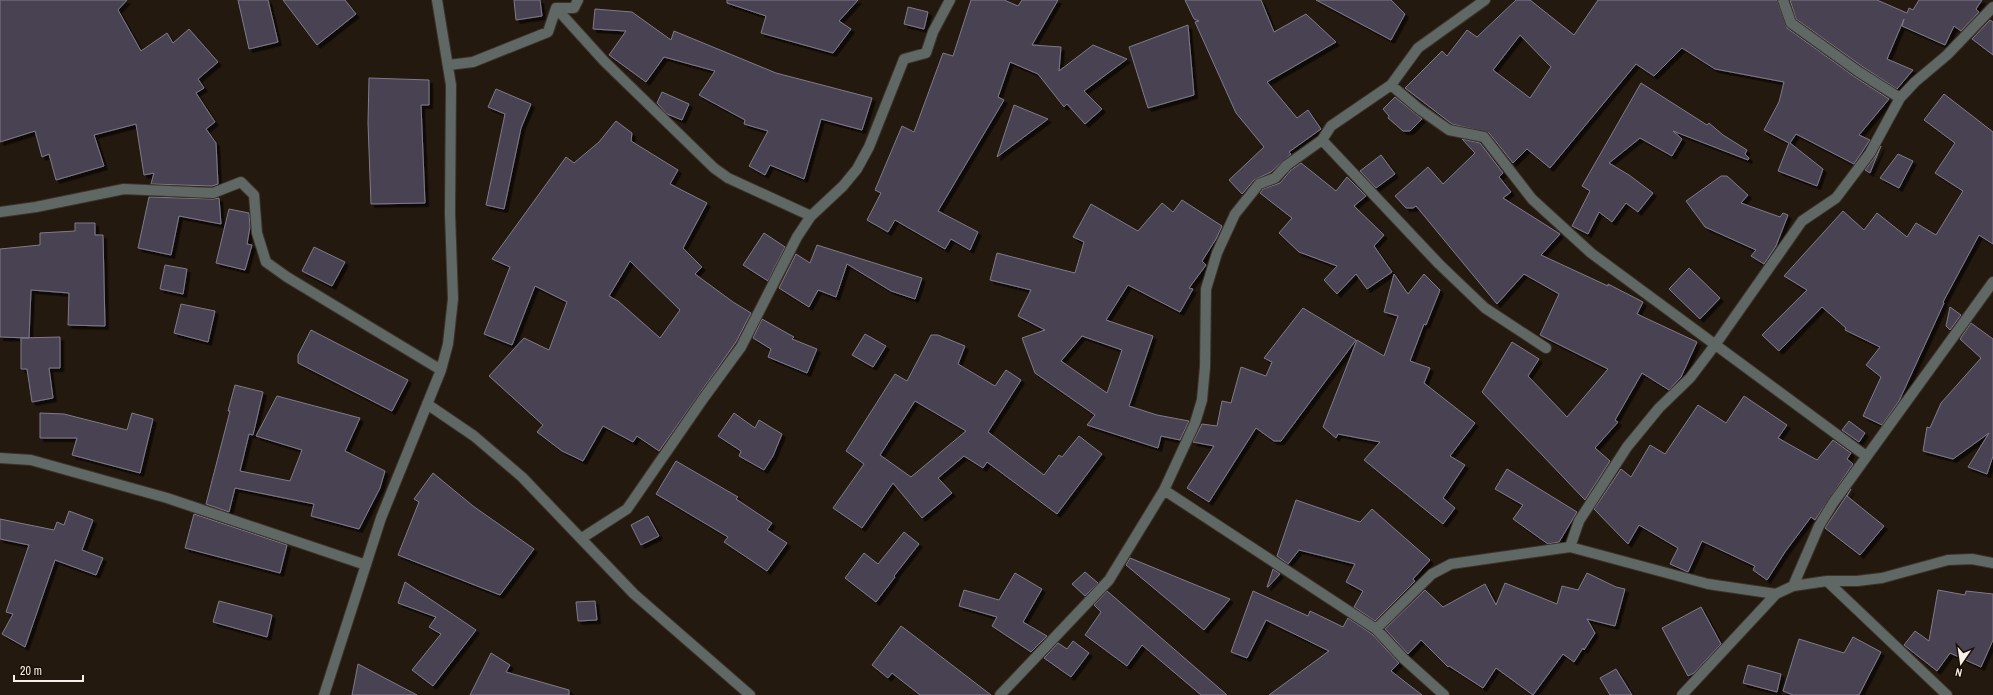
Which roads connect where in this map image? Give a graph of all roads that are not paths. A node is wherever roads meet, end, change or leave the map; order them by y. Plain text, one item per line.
1 (437, 0) edge
2 (578, 0) edge
3 (950, 0) edge
4 (1485, 0) edge
5 (1783, 0) edge
6 (1993, 7) edge
7 (556, 8) junction
8 (449, 65) junction
9 (1391, 85) junction
10 (1900, 98) junction
11 (1322, 140) junction
12 (0, 212) edge
13 (811, 216) junction
14 (1993, 282) edge
15 (1715, 345) junction
16 (1546, 348) dead end
17 (441, 370) junction
18 (427, 404) junction
19 (1866, 456) junction
20 (0, 458) edge
21 (1164, 490) junction
22 (582, 538) junction
23 (1570, 547) junction
24 (1993, 563) edge
25 (366, 565) junction
26 (1827, 581) junction
27 (1793, 586) junction
28 (1776, 594) junction
29 (1376, 629) junction
30 (324, 695) edge
31 (750, 695) edge
32 (1000, 695) edge
33 (1444, 695) edge
34 (1682, 695) edge
35 (1947, 695) edge

1 - 8 street
2 - 7 street
3 - 13 street
4 - 9 street
5 - 10 street
6 - 10 street
7 - 8 street
7 - 13 street
8 - 17 street
9 - 11 street
9 - 15 street
10 - 15 street
11 - 16 street
11 - 21 street
12 - 17 street
13 - 22 street
14 - 19 street
15 - 19 street
15 - 23 street
17 - 18 street
18 - 22 street
18 - 25 street
19 - 27 street
20 - 25 street
21 - 29 street
21 - 32 street
22 - 31 street
23 - 28 street
23 - 29 street
24 - 26 street
25 - 30 street
26 - 27 street
26 - 35 street
27 - 28 street
28 - 34 street
29 - 33 street

